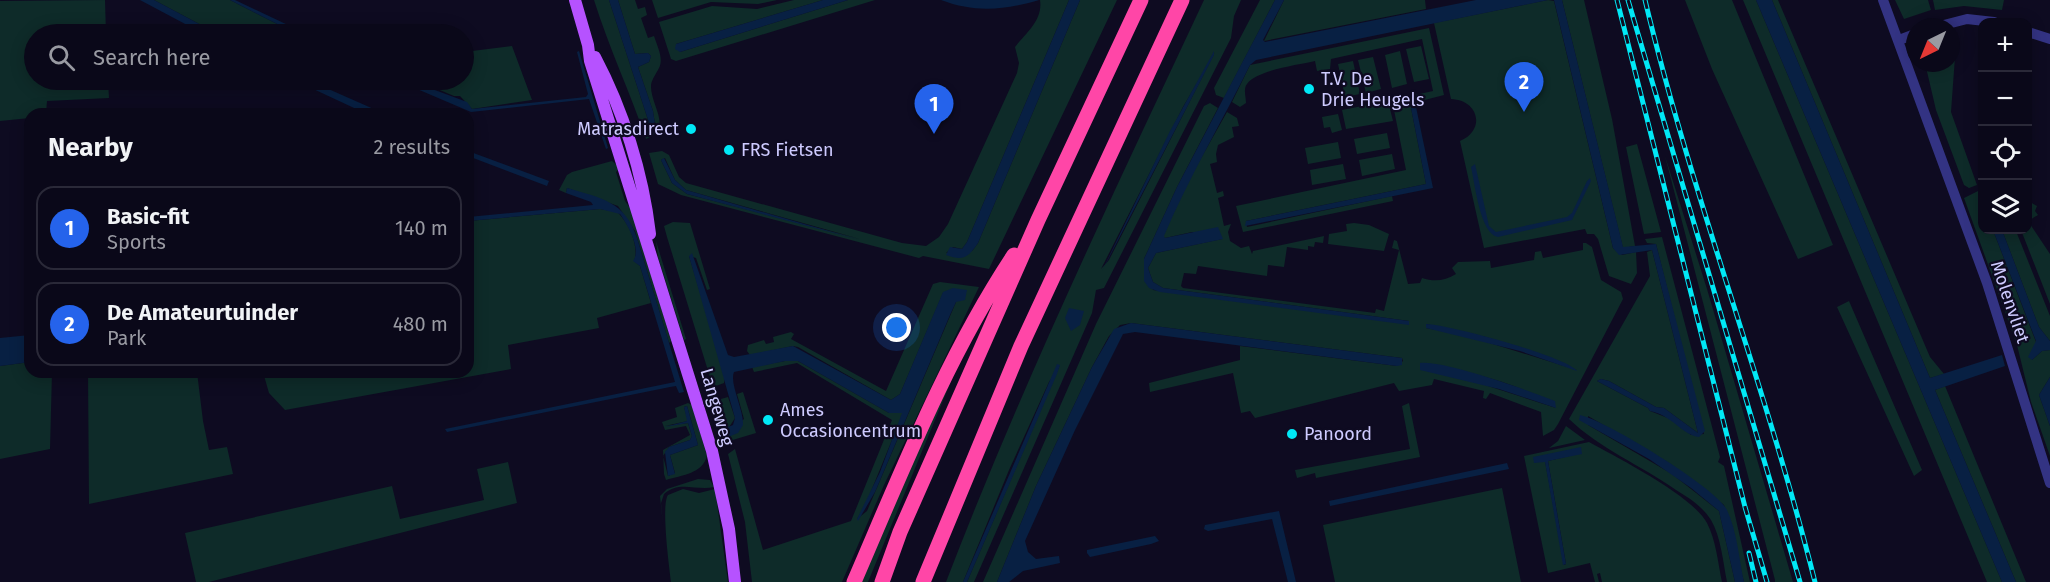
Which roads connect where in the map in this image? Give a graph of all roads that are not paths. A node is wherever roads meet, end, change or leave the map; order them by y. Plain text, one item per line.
1 (575, 0) edge
2 (1141, 0) edge
3 (1182, 0) edge
4 (1883, 0) edge
5 (1978, 20) edge
6 (1960, 21) edge
7 (2032, 33) edge
8 (1906, 37) edge
9 (2050, 39) edge
10 (1899, 40) junction
11 (1038, 220) junction
12 (2050, 483) edge
13 (946, 524) junction
14 (735, 582) edge
15 (854, 582) edge
16 (882, 582) edge
17 (923, 582) edge
18 (931, 582) edge

1 - 14 main road, Langeweg
2 - 11 highway
3 - 13 highway
4 - 10 street, Molenvliet
5 - 6 street
7 - 9 street
8 - 10 street
10 - 12 street, Molenvliet
11 - 15 highway
11 - 16 highway
13 - 17 highway
13 - 18 highway

